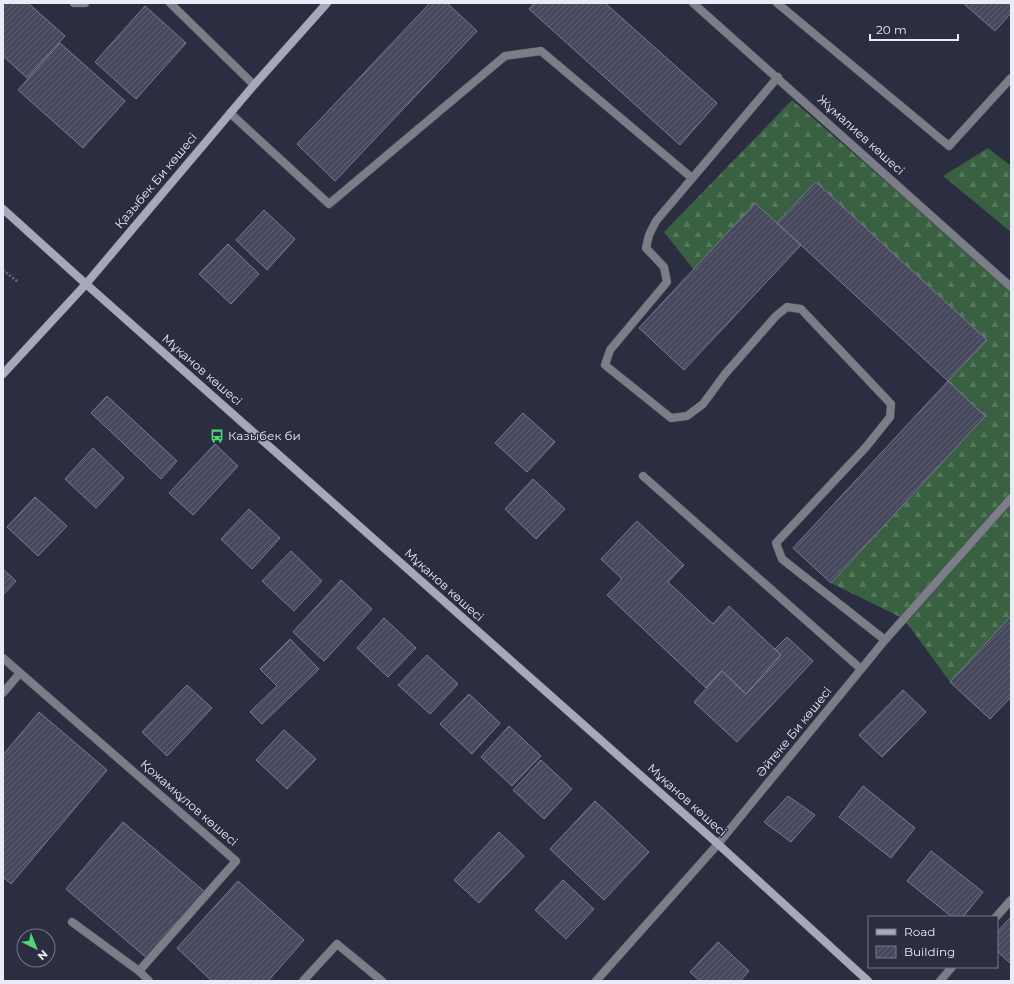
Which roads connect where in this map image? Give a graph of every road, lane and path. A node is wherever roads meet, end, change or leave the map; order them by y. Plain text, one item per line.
1 (74, 3) edge
2 (85, 3) edge
3 (170, 3) edge
4 (327, 3) edge
5 (693, 3) edge
6 (777, 3) edge
7 (778, 77) junction
8 (1011, 78) edge
9 (254, 85) junction
10 (230, 113) junction
11 (692, 178) junction
12 (3, 209) edge
13 (3, 270) edge
14 (18, 282) dead end
15 (86, 284) junction
16 (1011, 286) edge
17 (3, 374) edge
18 (643, 476) dead end
19 (1011, 498) edge
20 (885, 640) junction
21 (3, 658) edge
22 (861, 669) junction
23 (20, 673) junction
24 (3, 693) edge
25 (718, 844) junction
26 (1011, 900) edge
27 (997, 916) edge
28 (72, 922) dead end
29 (951, 968) edge
30 (138, 971) junction
31 (149, 981) edge
32 (303, 981) edge
33 (382, 981) edge
34 (596, 981) edge
35 (868, 981) edge
36 (940, 981) edge

1 - 2 street
3 - 9 street
4 - 9 main road, Қазыбек Би көшесі
5 - 7 street, Жұмалиев көшесі
6 - 8 street
7 - 11 street
7 - 16 street, Жұмалиев көшесі
9 - 10 main road, Қазыбек Би көшесі
10 - 11 street
10 - 15 main road, Қазыбек Би көшесі
11 - 20 street
12 - 15 main road, Мұқанов көшесі
13 - 14 path
15 - 17 main road, Қазыбек Би көшесі
15 - 25 main road, Мұқанов көшесі
18 - 22 street
19 - 20 street, Әйтеке Би көшесі
20 - 22 street, Әйтеке Би көшесі
21 - 23 street, Қожамқұлов көшесі
22 - 25 street, Әйтеке Би көшесі
23 - 24 street
23 - 30 street, Қожамқұлов көшесі
25 - 34 street, Әйтеке Би көшесі
25 - 35 main road, Мұқанов көшесі
26 - 27 street
28 - 30 street
29 - 36 street
30 - 31 street
32 - 33 street

